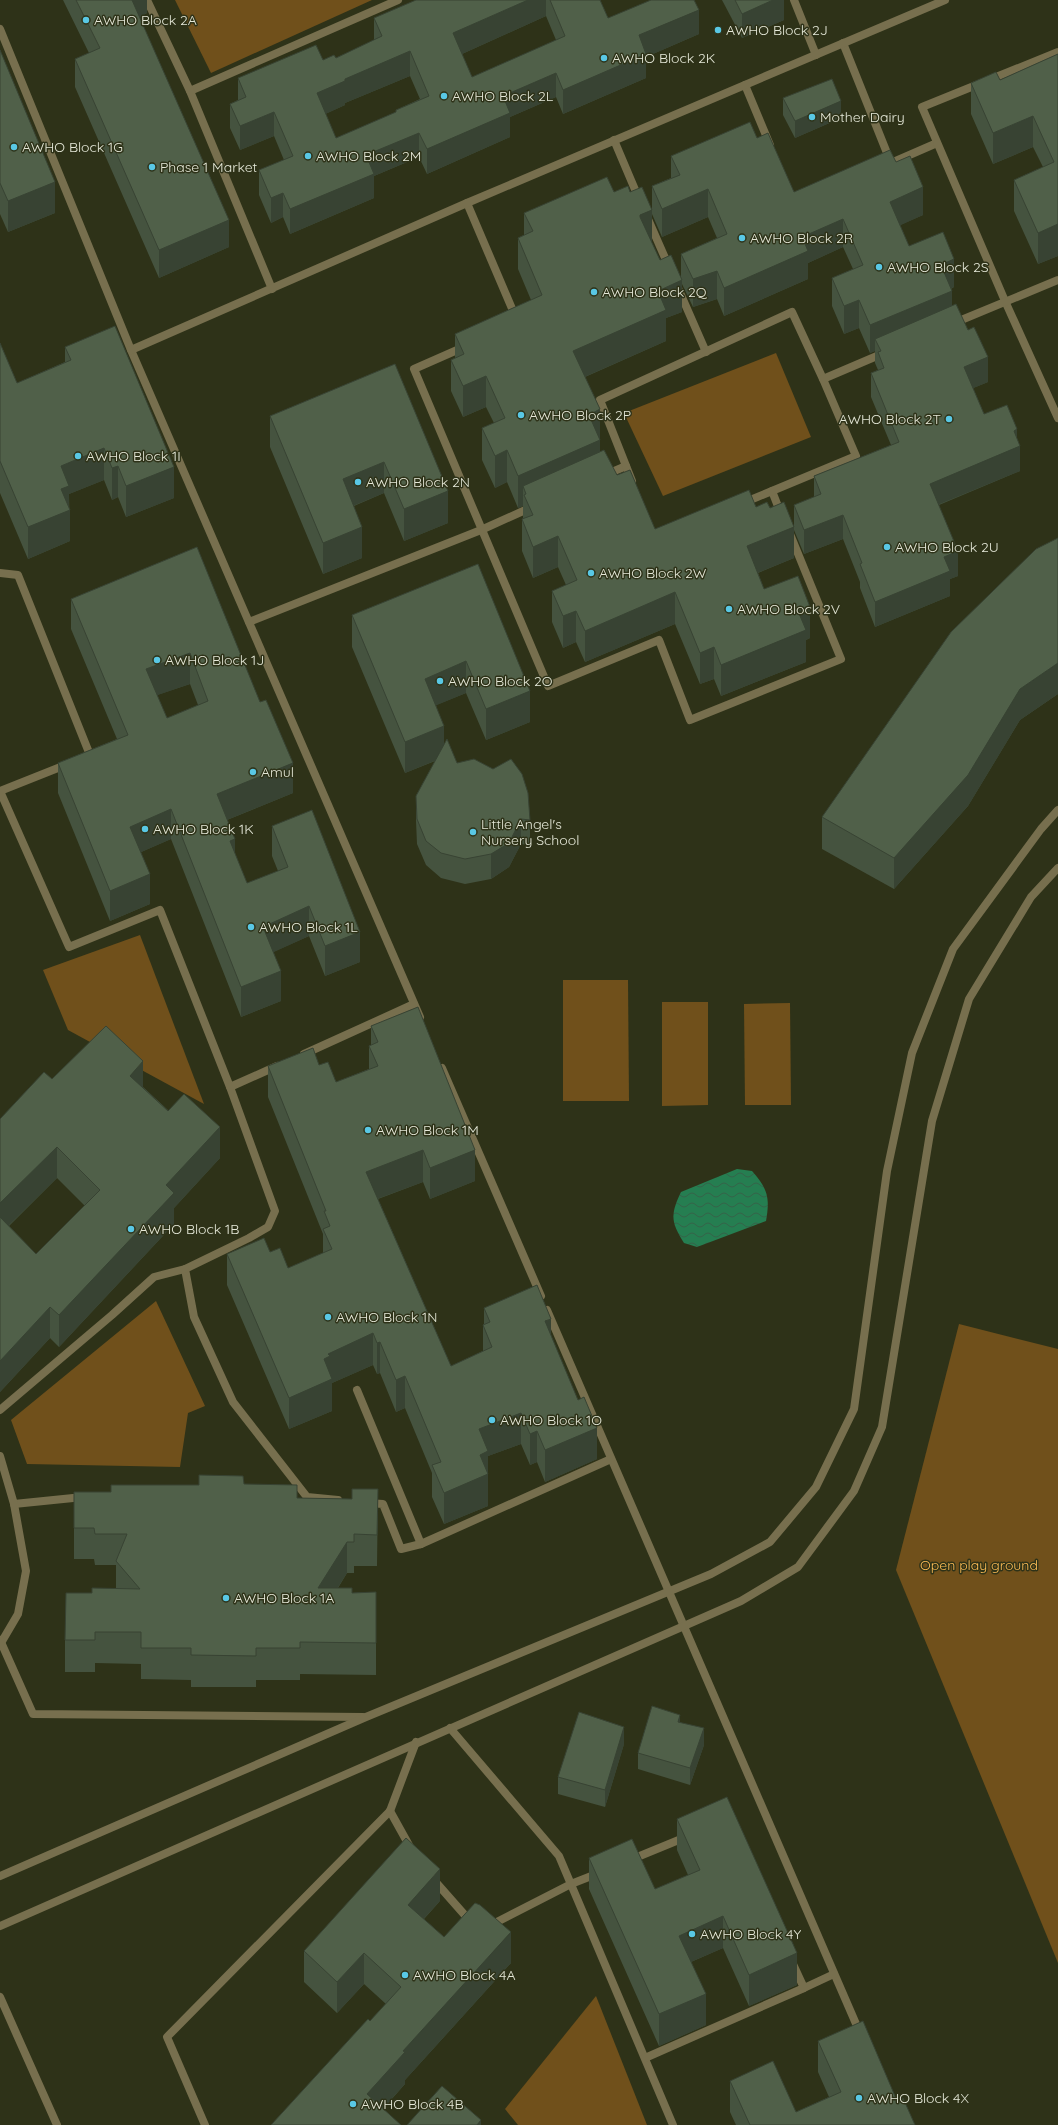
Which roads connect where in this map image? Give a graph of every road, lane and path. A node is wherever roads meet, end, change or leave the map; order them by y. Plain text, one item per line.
1 (148, 0) edge
2 (398, 0) edge
3 (794, 0) edge
4 (945, 0) edge
5 (0, 29) edge
6 (843, 43) junction
7 (1058, 52) edge
8 (816, 55) junction
9 (745, 85) junction
10 (190, 92) junction
11 (614, 140) junction
12 (937, 143) junction
13 (772, 150) edge
14 (468, 203) junction
15 (1058, 280) edge
16 (272, 289) junction
17 (1005, 301) junction
18 (511, 326) edge
19 (947, 326) edge
20 (469, 345) edge
21 (131, 350) junction
22 (889, 351) edge
23 (706, 352) junction
24 (823, 379) junction
25 (1058, 418) edge
26 (626, 466) junction
27 (597, 478) edge
28 (635, 488) edge
29 (772, 491) junction
30 (539, 504) edge
31 (736, 506) edge
32 (481, 530) junction
33 (0, 573) edge
34 (249, 622) junction
35 (1058, 810) edge
36 (1058, 868) edge
37 (414, 1004) junction
38 (424, 1026) edge
39 (440, 1062) edge
40 (230, 1087) junction
41 (185, 1269) junction
42 (357, 1390) dead end
43 (0, 1410) edge
44 (0, 1456) edge
45 (611, 1459) junction
46 (90, 1496) edge
47 (292, 1496) edge
48 (307, 1497) junction
49 (345, 1500) edge
50 (360, 1502) edge
51 (14, 1504) junction
52 (421, 1544) junction
53 (669, 1591) junction
54 (684, 1626) junction
55 (1, 1641) edge
56 (366, 1717) junction
57 (450, 1728) junction
58 (416, 1742) junction
59 (390, 1811) junction
60 (694, 1834) edge
61 (415, 1857) edge
62 (622, 1864) edge
63 (607, 1870) edge
64 (428, 1874) edge
65 (0, 1876) edge
66 (571, 1884) junction
67 (0, 1926) edge
68 (788, 1951) edge
69 (834, 1974) junction
70 (804, 1988) junction
71 (0, 1997) edge
72 (862, 2039) edge
73 (645, 2058) junction
74 (57, 2125) edge
75 (205, 2125) edge
76 (673, 2125) edge

1 - 10 street
2 - 10 street
3 - 8 street
4 - 6 street
5 - 21 street
6 - 8 street
6 - 12 street
7 - 12 street
8 - 9 street
9 - 11 street
9 - 13 street
10 - 16 street
11 - 14 street
11 - 23 street
12 - 17 street
14 - 16 street
14 - 18 street
15 - 17 street
16 - 21 street
17 - 19 street
17 - 25 street
20 - 32 street
21 - 34 street
22 - 24 street
23 - 24 street
23 - 26 street
24 - 29 street
26 - 27 street
26 - 28 street
29 - 31 street
29 - 32 street
30 - 32 street
32 - 34 street
33 - 40 street
34 - 37 street
35 - 53 street
36 - 54 street
37 - 38 street
37 - 40 street
39 - 45 street
40 - 41 street
41 - 43 street
41 - 48 street
42 - 52 street
44 - 51 street
45 - 52 street
45 - 53 street
46 - 51 street
47 - 48 street
48 - 49 street
50 - 52 street
51 - 55 street
53 - 54 street
53 - 56 street
54 - 57 street
54 - 69 street
55 - 56 street
56 - 65 street
57 - 58 street
57 - 66 street
58 - 59 street
58 - 67 street
59 - 61 street
59 - 75 street
60 - 62 street
63 - 66 street
64 - 66 street
66 - 73 street
68 - 70 street
69 - 70 street
69 - 72 street
70 - 73 street
71 - 74 street
73 - 76 street

